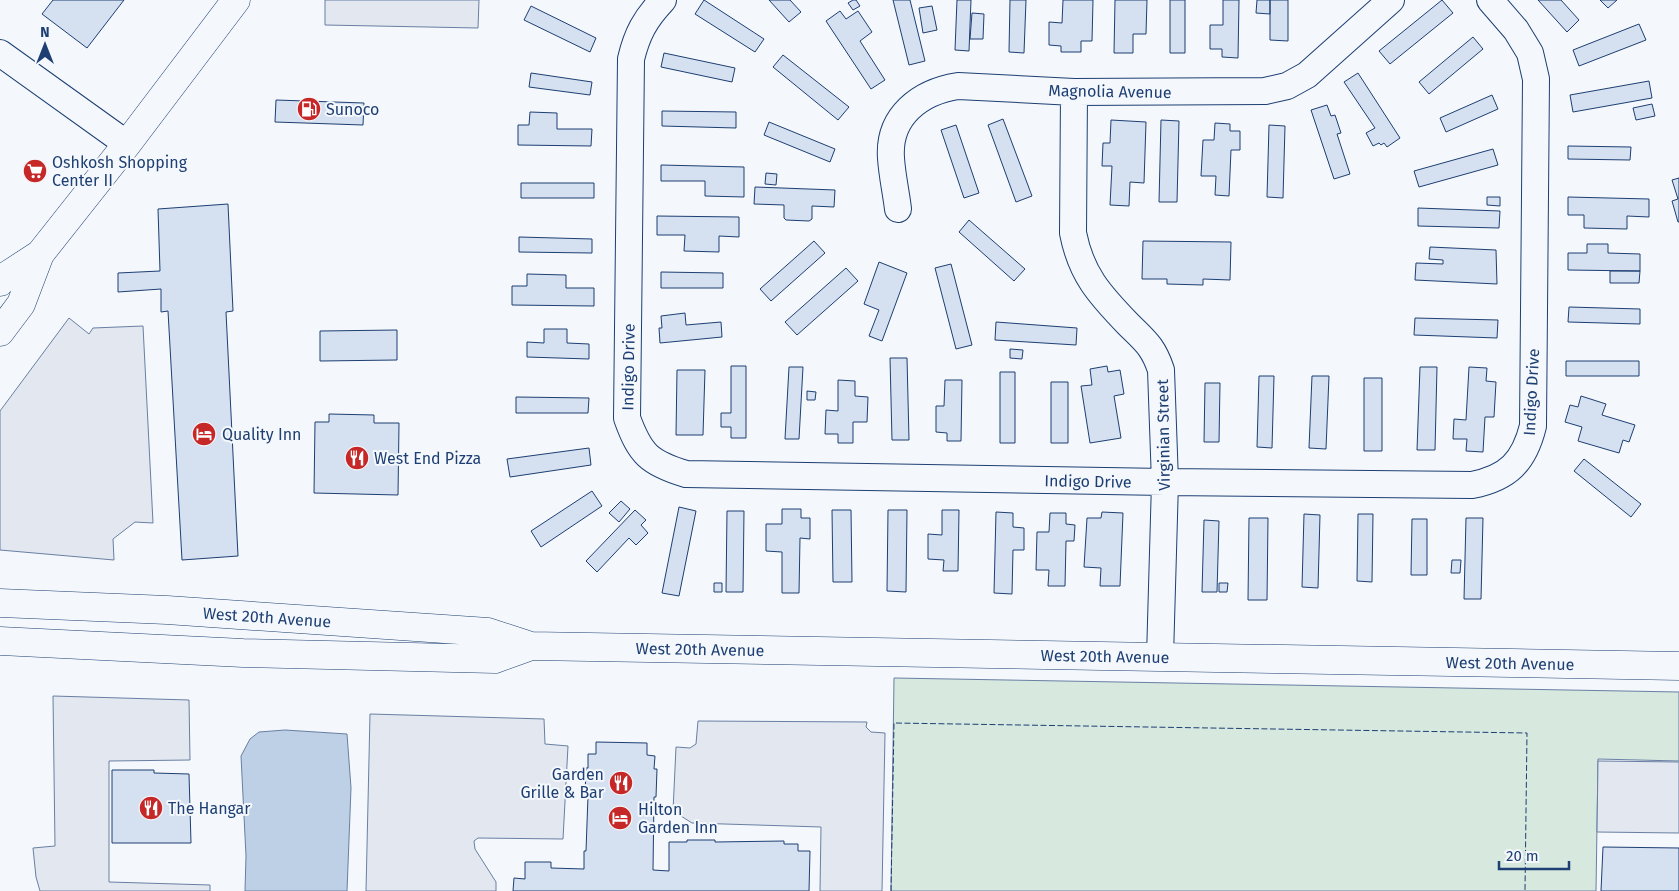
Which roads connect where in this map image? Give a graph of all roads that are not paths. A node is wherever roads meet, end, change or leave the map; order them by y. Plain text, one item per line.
1 (236, 0) edge
2 (663, 0) edge
3 (1391, 0) edge
4 (1490, 0) edge
5 (0, 53) edge
6 (1074, 92) junction
7 (127, 144) junction
8 (898, 209) dead end
9 (40, 254) junction
10 (0, 282) edge
11 (0, 332) edge
12 (1165, 482) junction
13 (0, 603) edge
14 (0, 641) edge
15 (531, 646) junction
16 (1160, 657) junction
17 (1679, 666) edge

1 - 7 main road
2 - 12 street, Indigo Drive
3 - 6 street, Magnolia Avenue
4 - 12 street, Indigo Drive
5 - 7 street
6 - 8 street, Magnolia Avenue
6 - 12 street, Virginian Street
7 - 9 main road
9 - 10 main road
9 - 11 main road
12 - 16 street, Virginian Street
13 - 15 main road, West 20th Avenue
14 - 15 main road, West 20th Avenue
15 - 16 main road, West 20th Avenue
16 - 17 main road, West 20th Avenue

